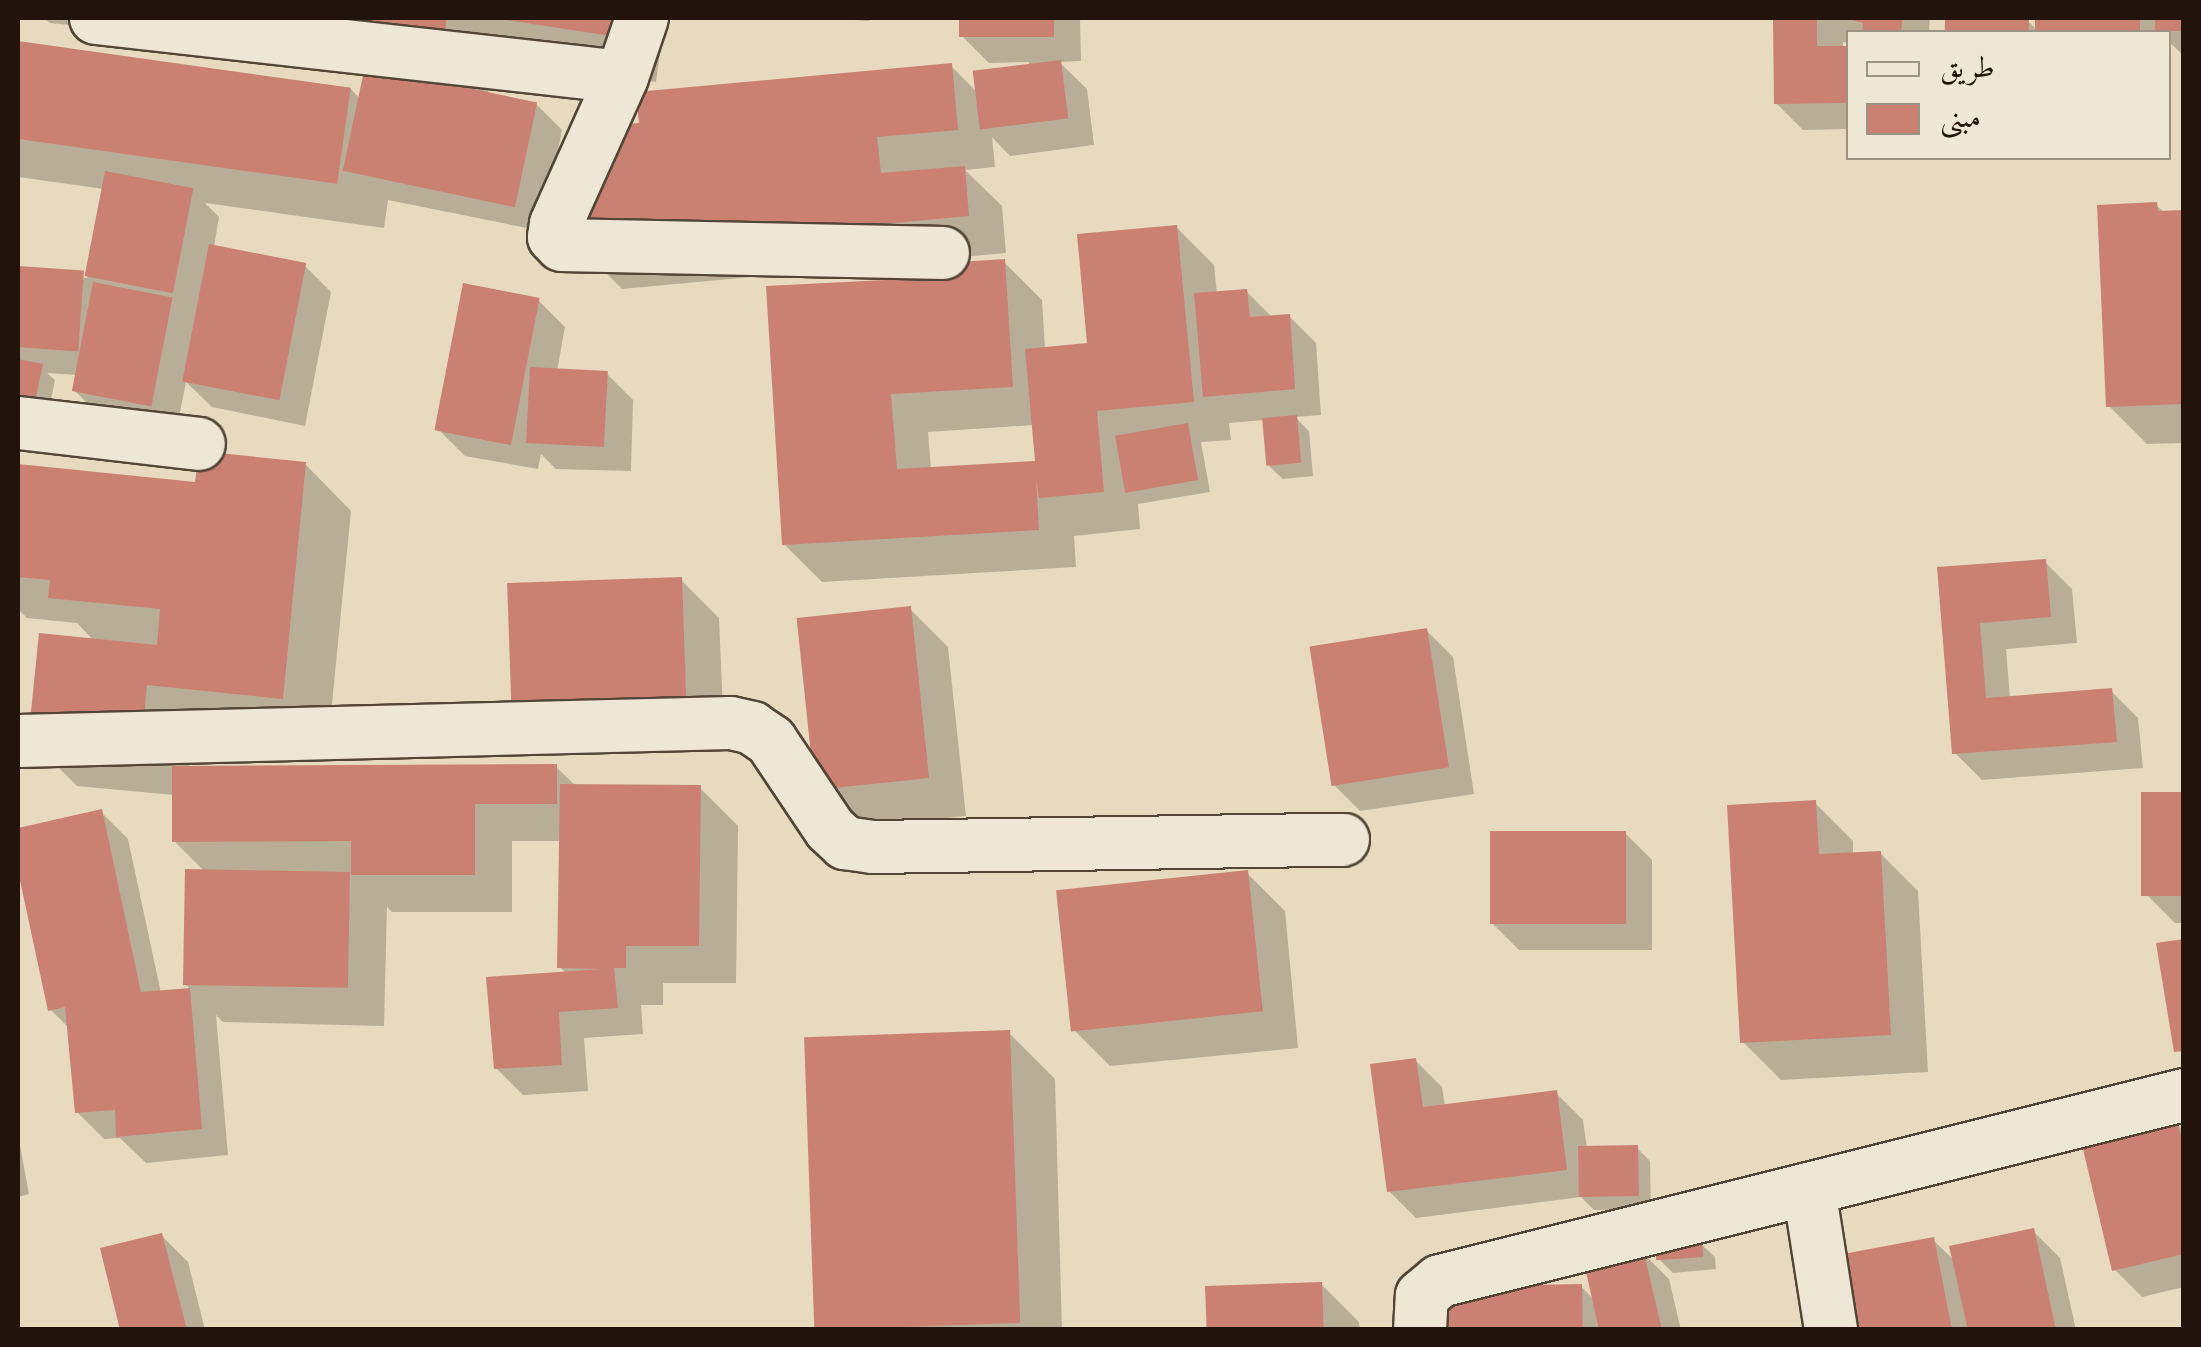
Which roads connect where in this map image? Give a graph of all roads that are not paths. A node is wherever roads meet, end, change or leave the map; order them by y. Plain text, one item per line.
1 (96, 18) edge
2 (642, 18) edge
3 (622, 77) junction
4 (943, 252) dead end
5 (18, 423) edge
6 (199, 444) dead end
7 (18, 741) edge
8 (1343, 840) dead end
9 (2184, 1096) edge
10 (1809, 1189) junction
11 (1420, 1330) edge
12 (1831, 1330) edge

1 - 3 street
2 - 3 street
3 - 4 street
5 - 6 street
7 - 8 street
9 - 10 street
10 - 11 street
10 - 12 street

